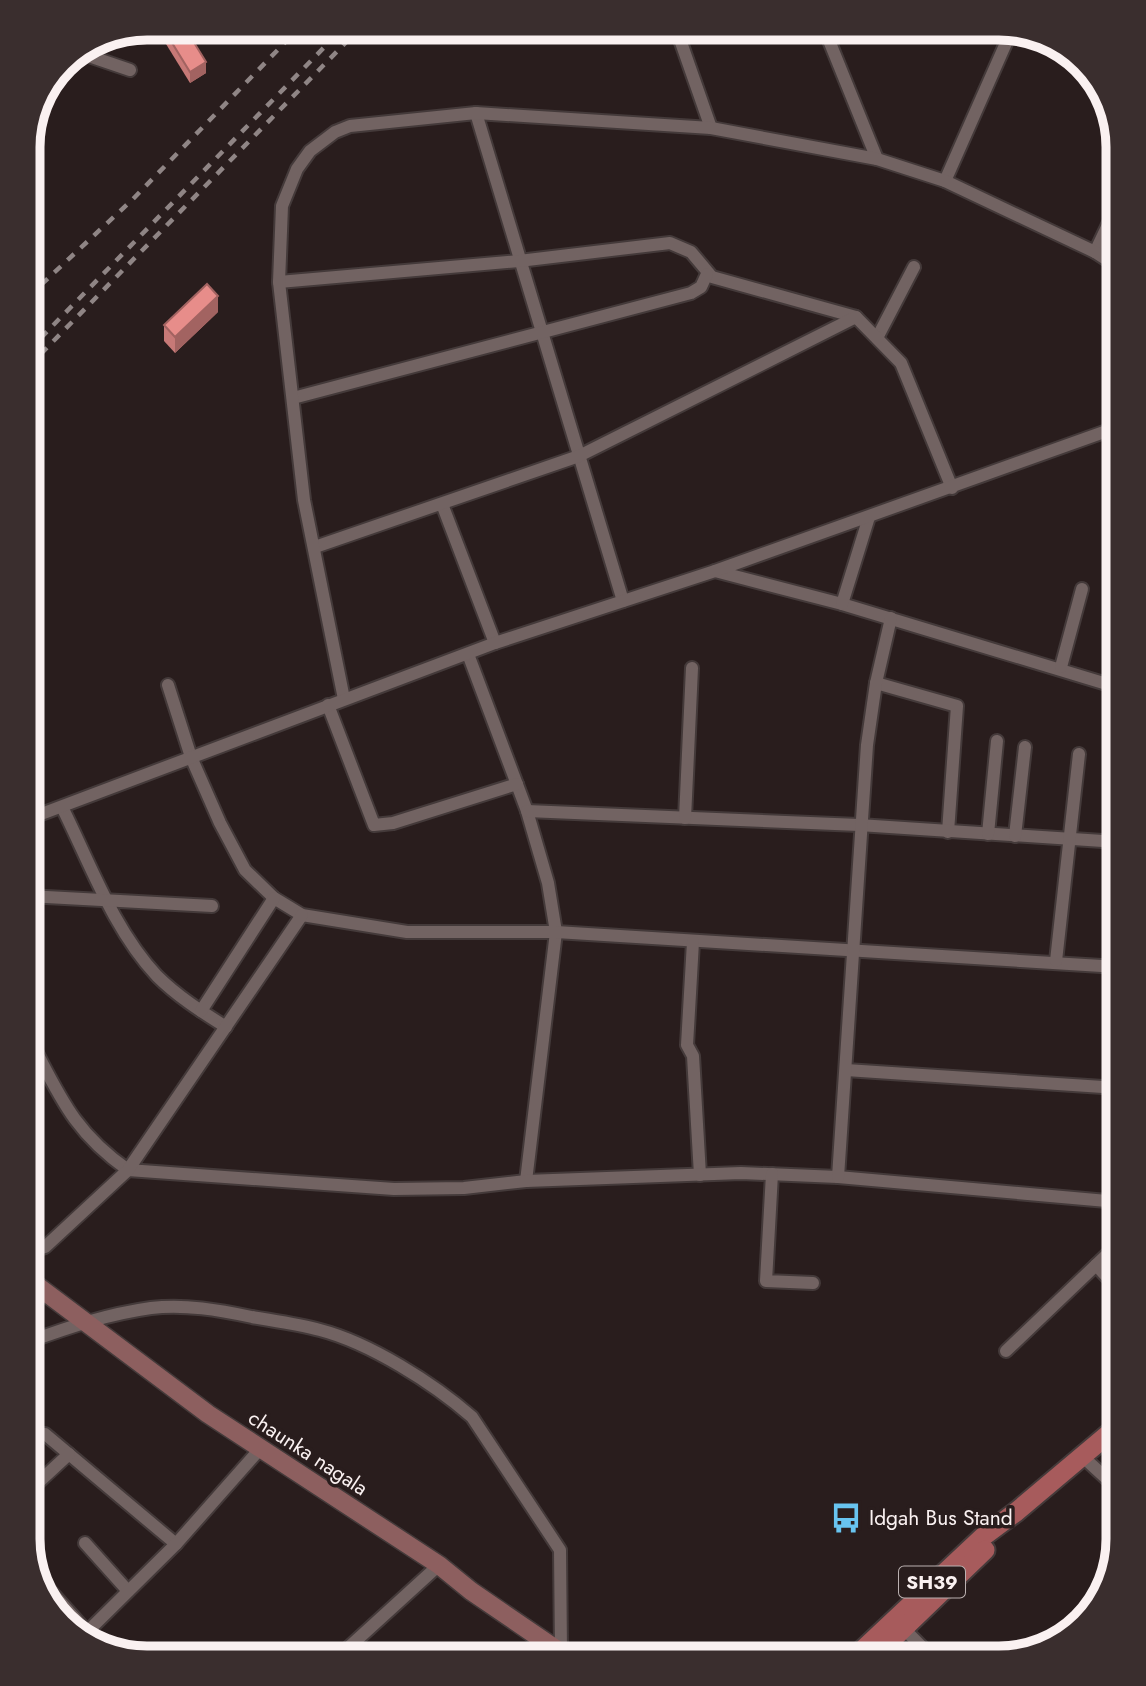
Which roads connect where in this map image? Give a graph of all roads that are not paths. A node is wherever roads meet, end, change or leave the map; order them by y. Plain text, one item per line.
1 (680, 40) edge
2 (829, 40) edge
3 (1007, 40) edge
4 (91, 57) edge
5 (130, 70) dead end
6 (476, 113) junction
7 (710, 128) junction
8 (877, 159) junction
9 (945, 181) junction
10 (1106, 229) edge
11 (1095, 252) junction
12 (1106, 259) edge
13 (519, 261) junction
14 (914, 267) dead end
15 (707, 274) junction
16 (279, 282) junction
17 (856, 317) junction
18 (542, 333) junction
19 (877, 338) junction
20 (293, 398) junction
21 (1106, 431) edge
22 (579, 456) junction
23 (952, 488) junction
24 (442, 504) junction
25 (869, 517) junction
26 (315, 547) junction
27 (715, 571) junction
28 (1082, 589) dead end
29 (622, 601) junction
30 (842, 604) junction
31 (891, 618) junction
32 (495, 643) junction
33 (468, 654) junction
34 (1061, 667) junction
35 (692, 668) dead end
36 (876, 684) junction
37 (1106, 684) edge
38 (168, 685) dead end
39 (344, 699) junction
40 (328, 705) junction
41 (997, 741) dead end
42 (1025, 747) dead end
43 (1079, 754) dead end
44 (191, 757) junction
45 (517, 784) junction
46 (62, 807) junction
47 (527, 811) junction
48 (40, 815) edge
49 (685, 818) junction
50 (859, 825) junction
51 (948, 832) junction
52 (988, 834) junction
53 (1016, 836) junction
54 (1070, 838) junction
55 (1106, 841) edge
56 (40, 896) edge
57 (274, 898) junction
58 (107, 899) junction
59 (212, 906) dead end
60 (302, 915) junction
61 (556, 932) junction
62 (693, 942) junction
63 (853, 950) junction
64 (1056, 961) junction
65 (1106, 966) edge
66 (201, 1011) junction
67 (226, 1027) junction
68 (40, 1057) edge
69 (846, 1070) junction
70 (1106, 1087) edge
71 (128, 1170) junction
72 (772, 1174) junction
73 (700, 1175) junction
74 (838, 1177) junction
75 (526, 1181) junction
76 (1106, 1201) edge
77 (40, 1248) edge
78 (1106, 1255) edge
79 (1096, 1265) junction
80 (1106, 1276) edge
81 (813, 1283) dead end
82 (40, 1288) edge
83 (87, 1321) junction
84 (40, 1338) edge
85 (1006, 1351) dead end
86 (46, 1434) dead end
87 (1106, 1436) edge
88 (260, 1449) junction
89 (69, 1454) junction
90 (1082, 1456) junction
91 (1106, 1478) edge
92 (40, 1481) edge
93 (1015, 1516) junction
94 (85, 1543) dead end
95 (176, 1544) junction
96 (439, 1565) junction
97 (128, 1591) junction
98 (90, 1629) edge
99 (904, 1629) junction
100 (350, 1646) edge
101 (552, 1646) edge
102 (565, 1646) edge
103 (866, 1646) edge
104 (886, 1646) edge
105 (921, 1646) edge

1 - 7 street
2 - 8 street
3 - 9 street
4 - 5 street
6 - 7 street
6 - 13 street
6 - 16 street
7 - 8 street
8 - 9 street
9 - 11 street
10 - 11 street
11 - 12 street
13 - 15 street
13 - 16 street
13 - 18 street
14 - 19 street
15 - 17 street
15 - 18 street
16 - 20 street
17 - 19 street
17 - 22 street
18 - 20 street
18 - 22 street
19 - 23 street
20 - 26 street
21 - 23 street
22 - 24 street
22 - 29 street
23 - 25 street
24 - 26 street
24 - 32 street
25 - 27 street
25 - 30 street
26 - 39 street
27 - 29 street
27 - 30 street
28 - 34 street
29 - 32 street
30 - 31 street
31 - 34 street
31 - 36 street
32 - 33 street
33 - 39 street
33 - 45 street
34 - 37 street
35 - 49 street
36 - 50 street
36 - 51 street
38 - 44 street
39 - 40 street
40 - 44 street
40 - 45 street
41 - 52 street
42 - 53 street
43 - 54 street
44 - 46 street
44 - 57 street
45 - 47 street
46 - 48 street
46 - 58 street
47 - 49 street
47 - 61 street
49 - 50 street
50 - 51 street
50 - 63 street
51 - 52 street
52 - 53 street
53 - 54 street
54 - 55 street
54 - 64 street
56 - 58 street
57 - 60 street
57 - 66 street
58 - 59 street
58 - 66 street
60 - 61 street
60 - 67 street
61 - 62 street
61 - 75 street
62 - 63 street
62 - 73 street
63 - 64 street
63 - 69 street
64 - 65 street
66 - 67 street
67 - 71 street
68 - 71 street
69 - 70 street
69 - 74 street
71 - 75 street
71 - 77 street
72 - 73 street
72 - 74 street
72 - 81 street
73 - 75 street
74 - 76 street
78 - 79 street
79 - 80 street
79 - 85 street
82 - 83 main road, chaunka nagala
83 - 84 street
83 - 88 main road, chaunka nagala
83 - 102 street
86 - 89 street
87 - 90 main road, SH39
88 - 95 street
88 - 96 main road, chaunka nagala
89 - 92 street
89 - 95 street
90 - 91 street
90 - 93 main road, SH39
93 - 99 main road, SH39
93 - 103 main road, SH39
94 - 97 street
95 - 97 street
96 - 100 street
96 - 101 main road, chaunka nagala
97 - 98 street
99 - 104 main road, SH39
99 - 105 street

